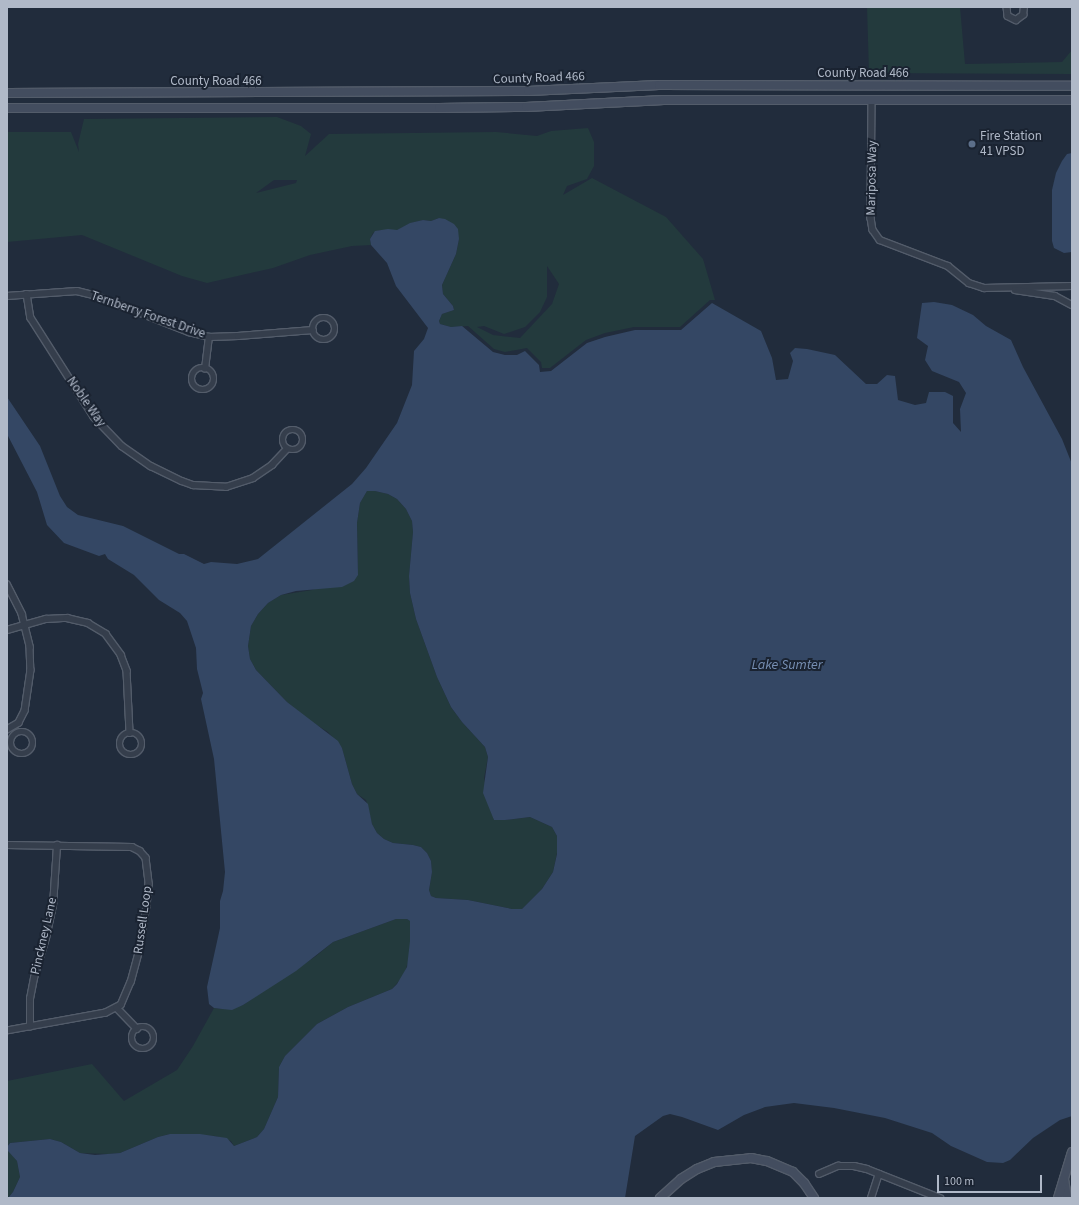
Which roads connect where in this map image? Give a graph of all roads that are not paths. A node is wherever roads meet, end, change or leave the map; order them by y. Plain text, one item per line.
1 (1007, 7) edge
2 (1024, 7) edge
3 (872, 85) junction
4 (1072, 86) edge
5 (7, 93) edge
6 (872, 100) junction
7 (1072, 100) edge
8 (7, 108) edge
9 (1072, 286) edge
10 (1003, 289) junction
11 (27, 294) junction
12 (7, 296) edge
13 (1072, 306) edge
14 (313, 330) junction
15 (210, 337) junction
16 (205, 369) dead end
17 (287, 449) dead end
18 (7, 584) edge
19 (25, 625) junction
20 (7, 630) edge
21 (14, 727) junction
22 (7, 730) edge
23 (17, 733) dead end
24 (130, 733) dead end
25 (7, 845) edge
26 (57, 845) junction
27 (118, 1008) junction
28 (30, 1027) junction
29 (137, 1030) dead end
30 (7, 1031) edge
31 (1072, 1152) edge
32 (819, 1174) dead end
33 (880, 1174) junction
34 (1064, 1179) junction
35 (660, 1198) edge
36 (814, 1198) edge
37 (871, 1198) edge
38 (940, 1198) edge
39 (1058, 1198) edge
40 (1067, 1198) edge

1 - 2 street
3 - 4 main road, County Road 466
3 - 5 main road, County Road 466
3 - 6 main road
6 - 7 main road, County Road 466
6 - 8 main road, County Road 466
6 - 10 street, Mariposa Way
9 - 10 street, Mariposa Way
10 - 13 street, Mariposa Way
11 - 12 street, Ternberry Forest Drive
11 - 15 street, Ternberry Forest Drive
11 - 17 street, Noble Way
14 - 14 street
14 - 15 street, Ternberry Forest Drive
15 - 16 street
18 - 19 street
19 - 20 street
19 - 21 street
19 - 24 street
21 - 22 street
21 - 23 street
25 - 26 street, Russell Loop
26 - 27 street, Russell Loop
26 - 28 street, Pinckney Lane
27 - 28 street
27 - 29 street
28 - 30 street
31 - 34 main road
32 - 33 street
33 - 37 street
33 - 38 street
34 - 39 main road
34 - 40 main road
35 - 36 main road

